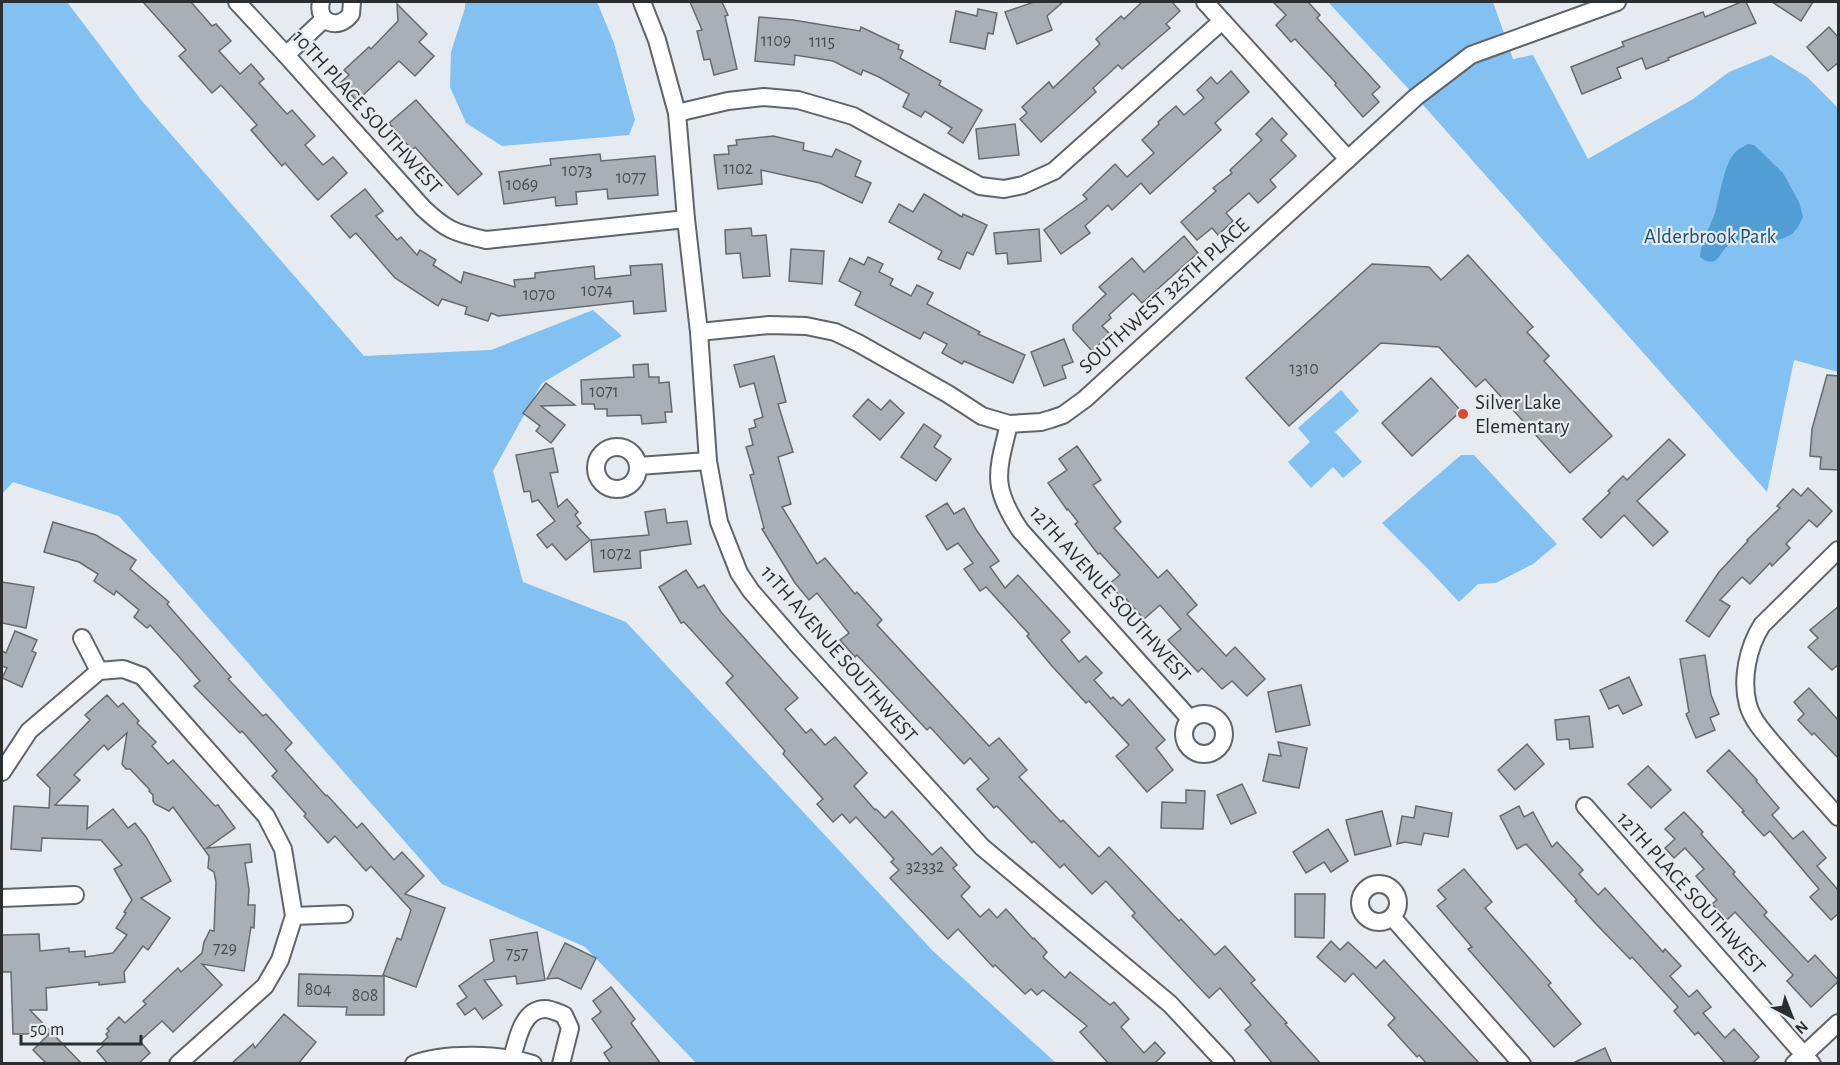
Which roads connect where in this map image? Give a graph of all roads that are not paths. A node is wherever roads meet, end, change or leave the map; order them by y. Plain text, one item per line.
1 (237, 2) edge
2 (321, 2) edge
3 (352, 2) edge
4 (642, 2) edge
5 (1205, 2) edge
6 (1617, 2) edge
7 (324, 19) junction
8 (1222, 21) junction
9 (286, 55) junction
10 (677, 113) junction
11 (1348, 159) junction
12 (686, 219) junction
13 (699, 332) junction
14 (1009, 424) junction
15 (708, 461) junction
16 (638, 466) dead end
17 (1839, 550) edge
18 (82, 638) dead end
19 (99, 671) junction
20 (1190, 719) dead end
21 (2, 771) edge
22 (1585, 806) dead end
23 (1839, 817) edge
24 (75, 896) dead end
25 (2, 898) edge
26 (344, 914) dead end
27 (294, 916) junction
28 (1392, 917) dead end
29 (1839, 1023) edge
30 (512, 1058) junction
31 (1804, 1060) edge
32 (177, 1064) edge
33 (414, 1064) edge
34 (533, 1064) edge
35 (561, 1064) edge
36 (1226, 1064) edge
37 (1522, 1064) edge

1 - 9 street, 10TH PLACE SOUTHWEST
2 - 7 street
3 - 7 street
4 - 10 street, 11TH AVENUE SOUTHWEST
5 - 8 street
6 - 11 street, SOUTHWEST 325TH PLACE
7 - 9 street
8 - 10 street
8 - 11 street
9 - 12 street, 10TH PLACE SOUTHWEST
10 - 12 street, 11TH AVENUE SOUTHWEST
11 - 14 street, SOUTHWEST 325TH PLACE
12 - 13 street, 11TH AVENUE SOUTHWEST
13 - 14 street, SOUTHWEST 325TH PLACE
13 - 15 street, 11TH AVENUE SOUTHWEST
14 - 20 street, 12TH AVENUE SOUTHWEST
15 - 16 street
15 - 36 street, 11TH AVENUE SOUTHWEST
17 - 23 street
18 - 19 street
19 - 21 street
19 - 27 street
22 - 31 street, 12TH PLACE SOUTHWEST
24 - 25 street
26 - 27 street
27 - 32 street
28 - 37 street
29 - 31 street
30 - 33 street
30 - 34 street
30 - 35 street

